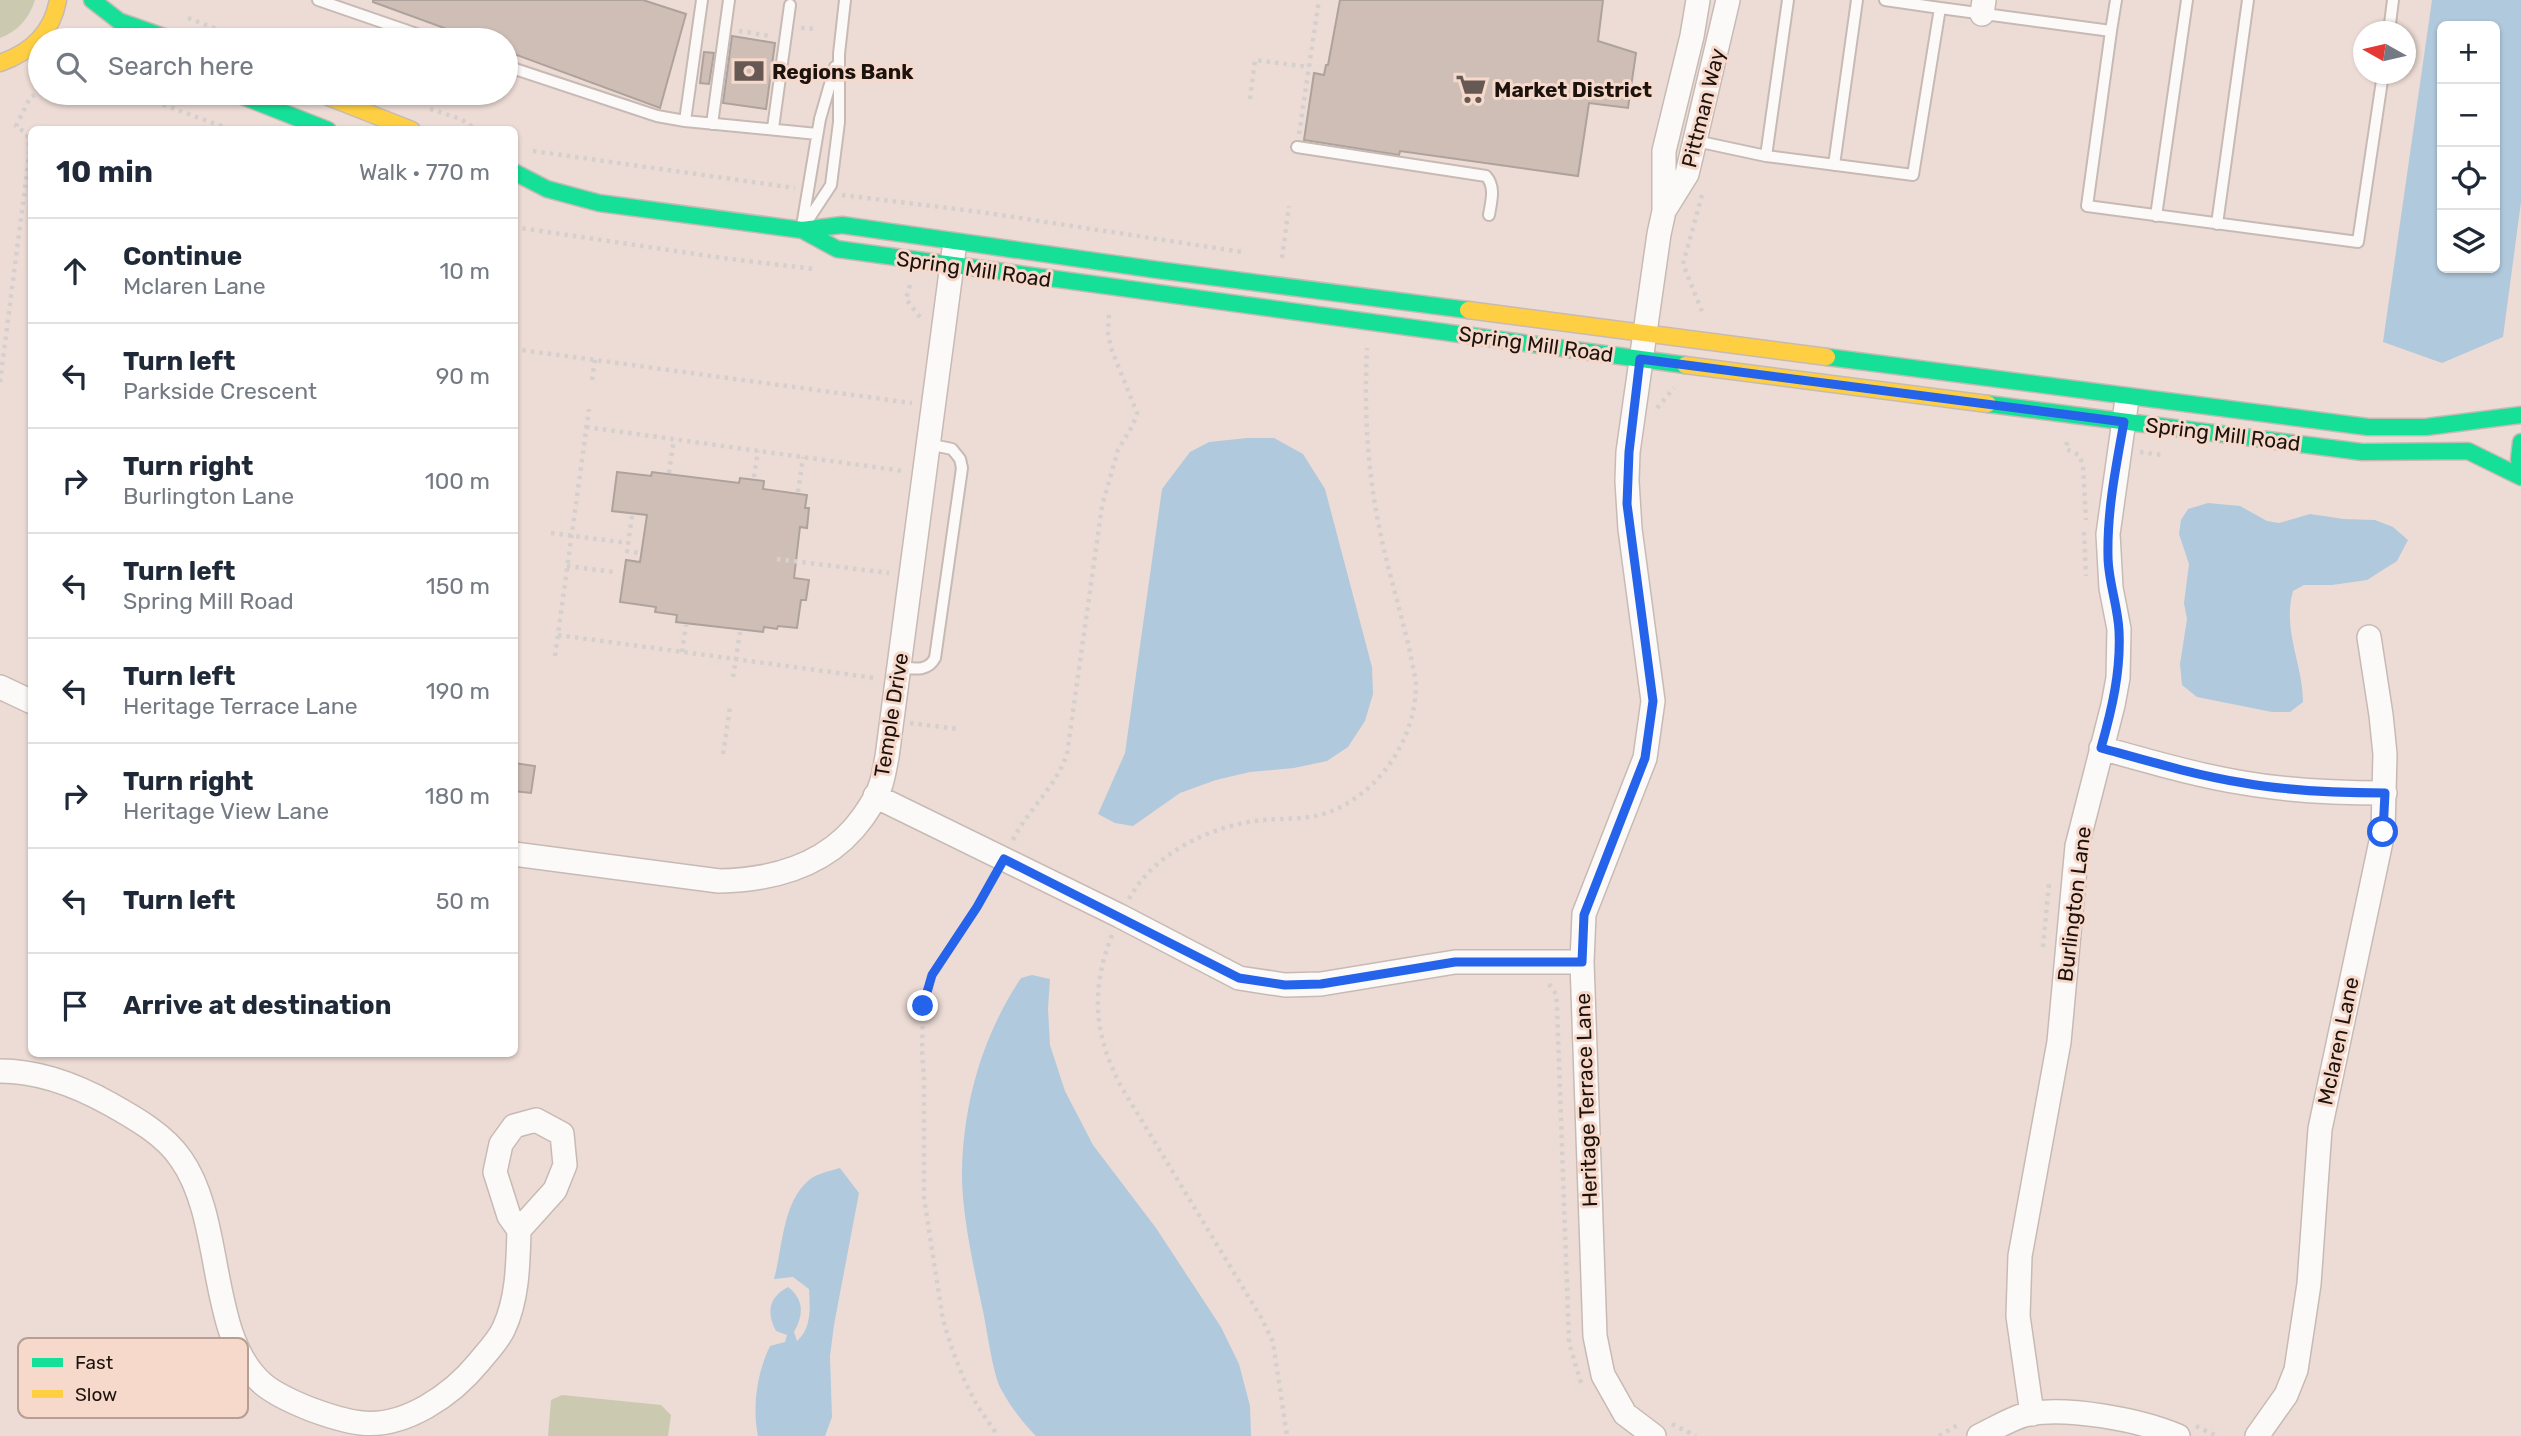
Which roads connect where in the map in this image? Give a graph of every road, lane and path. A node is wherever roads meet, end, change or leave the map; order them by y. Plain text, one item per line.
1 (58, 0) edge
2 (92, 0) edge
3 (318, 0) edge
4 (702, 0) edge
5 (729, 0) edge
6 (845, 0) edge
7 (1319, 0) edge
8 (1698, 0) edge
9 (1728, 0) edge
10 (1788, 0) edge
11 (1857, 0) edge
12 (1885, 0) edge
13 (2116, 0) edge
14 (2187, 0) edge
15 (2248, 0) edge
16 (2393, 0) edge
17 (790, 5) dead end
18 (1983, 7) edge
19 (1940, 8) junction
20 (741, 19) dead end
21 (2390, 21) edge
22 (776, 25) dead end
23 (48, 28) edge
24 (131, 28) edge
25 (399, 28) edge
26 (796, 28) dead end
27 (818, 29) dead end
28 (2111, 31) junction
29 (839, 54) junction
30 (27, 55) edge
31 (1309, 67) junction
32 (3, 69) edge
33 (518, 70) edge
34 (2382, 84) edge
35 (1250, 99) dead end
36 (28, 102) edge
37 (164, 105) edge
38 (264, 105) edge
39 (348, 105) edge
40 (684, 121) junction
41 (712, 124) junction
42 (221, 126) edge
43 (318, 126) edge
44 (402, 126) edge
45 (773, 128) junction
46 (817, 134) junction
47 (28, 139) edge
48 (1696, 141) junction
49 (1298, 143) joint
50 (527, 150) dead end
51 (1766, 156) junction
52 (28, 164) edge
53 (1834, 164) junction
54 (518, 174) edge
55 (784, 186) dead end
56 (547, 189) junction
57 (1703, 190) dead end
58 (518, 193) edge
59 (852, 197) dead end
60 (1289, 206) dead end
61 (1664, 211) junction
62 (1489, 215) dead end
63 (2156, 216) junction
64 (2217, 224) junction
65 (802, 230) junction
66 (955, 241) junction
67 (1251, 253) dead end
68 (1294, 259) dead end
69 (951, 266) junction
70 (910, 285) dead end
71 (1110, 312) dead end
72 (1689, 312) dead end
73 (1645, 332) junction
74 (921, 334) dead end
75 (1367, 347) dead end
76 (518, 350) edge
77 (1640, 359) junction
78 (595, 360) junction
79 (592, 380) dead end
80 (0, 382) edge
81 (1675, 388) dead end
82 (914, 389) dead end
83 (2128, 396) junction
84 (912, 403) junction
85 (589, 409) dead end
86 (1656, 410) dead end
87 (911, 411) dead end
88 (2521, 415) edge
89 (2124, 422) junction
90 (586, 427) junction
91 (674, 439) junction
92 (2067, 442) dead end
93 (2521, 442) edge
94 (928, 444) junction
95 (758, 451) junction
96 (803, 457) junction
97 (2521, 471) edge
98 (669, 472) dead end
99 (754, 477) dead end
100 (2521, 477) edge
101 (901, 484) dead end
102 (798, 492) dead end
103 (632, 516) dead end
104 (518, 529) edge
105 (522, 530) dead end
106 (551, 533) dead end
107 (571, 536) junction
108 (628, 543) junction
109 (638, 553) dead end
110 (777, 559) dead end
111 (891, 560) dead end
112 (567, 566) junction
113 (614, 572) dead end
114 (889, 573) junction
115 (888, 586) dead end
116 (2088, 587) dead end
117 (686, 625) dead end
118 (740, 632) dead end
119 (558, 635) junction
120 (2369, 637) dead end
121 (682, 652) junction
122 (555, 656) dead end
123 (736, 660) junction
124 (888, 666) junction
125 (733, 677) dead end
126 (875, 678) junction
127 (0, 687) edge
128 (874, 690) dead end
129 (28, 700) edge
130 (730, 707) dead end
131 (906, 723) dead end
132 (958, 729) dead end
133 (2101, 748) junction
134 (723, 754) dead end
135 (2385, 793) junction
136 (875, 796) junction
137 (518, 855) edge
138 (998, 869) junction
139 (980, 873) dead end
140 (2049, 882) dead end
141 (1004, 884) dead end
142 (1116, 927) junction
143 (1123, 943) dead end
144 (2042, 958) dead end
145 (1582, 962) junction
146 (1539, 981) dead end
147 (0, 1071) edge
148 (519, 1230) dead end
149 (235, 1338) edge
150 (248, 1367) edge
151 (1583, 1389) dead end
152 (2032, 1414) junction
153 (1660, 1428) edge
154 (1973, 1428) edge
155 (2184, 1429) edge
156 (998, 1436) edge
157 (1286, 1436) edge
158 (1696, 1436) edge
159 (1938, 1436) edge
160 (2217, 1436) edge
161 (2257, 1436) edge

1 - 23 street
2 - 24 street
3 - 25 lane
4 - 40 lane
5 - 41 lane
6 - 29 lane
7 - 31 path
8 - 61 street, Pittman Way
9 - 48 street, Pittman Way
10 - 51 lane
11 - 53 lane
12 - 19 lane
13 - 28 lane
14 - 63 lane
15 - 64 lane
16 - 21 lane
17 - 45 lane
18 - 19 lane
18 - 28 lane
19 - 53 lane
20 - 22 path
26 - 27 path
28 - 63 lane
29 - 46 lane
29 - 65 lane
30 - 32 street
31 - 35 path
31 - 49 path
33 - 40 lane
34 - 64 lane
36 - 47 path
37 - 42 path
38 - 43 street
39 - 44 street
40 - 41 lane
41 - 45 lane
45 - 46 lane
46 - 65 lane
48 - 51 lane
48 - 61 street, Pittman Way
49 - 62 lane
50 - 55 path
51 - 53 lane
52 - 80 path
54 - 56 street, Spring Mill Road
56 - 58 street, Spring Mill Road
56 - 65 street, Spring Mill Road
57 - 72 path
59 - 67 path
60 - 68 path
61 - 73 street, Pittman Way
63 - 64 lane
65 - 66 street, Spring Mill Road
65 - 69 street, Spring Mill Road
66 - 69 street, Temple Drive
66 - 73 street, Spring Mill Road
69 - 77 street, Spring Mill Road
69 - 94 street, Temple Drive
70 - 74 path
71 - 138 path
73 - 77 street, Heritage Terrace Lane
73 - 83 street, Spring Mill Road
75 - 142 path
76 - 78 path
77 - 89 street, Spring Mill Road
77 - 145 street, Heritage Terrace Lane
78 - 79 path
78 - 84 path
81 - 86 path
82 - 84 path
83 - 88 street, Spring Mill Road
83 - 89 street, Burlington Lane
84 - 87 path
85 - 90 path
89 - 100 street, Spring Mill Road
89 - 133 street, Burlington Lane
90 - 91 path
90 - 107 path
91 - 95 path
91 - 98 path
92 - 116 path
93 - 97 street
94 - 124 street, Temple Drive
94 - 124 lane
95 - 96 path
95 - 99 path
96 - 101 path
96 - 102 path
103 - 108 path
104 - 105 path
106 - 107 path
107 - 108 path
107 - 112 path
108 - 109 path
110 - 114 path
111 - 114 path
112 - 113 path
112 - 119 path
114 - 115 path
117 - 121 path
118 - 123 path
119 - 121 path
119 - 122 path
120 - 135 street, Mclaren Lane
121 - 123 path
123 - 125 path
123 - 126 path
124 - 126 path
124 - 136 street, Temple Drive
126 - 128 path
127 - 129 street
130 - 134 path
131 - 132 path
133 - 135 street
133 - 152 street, Burlington Lane
135 - 161 street, Mclaren Lane
136 - 137 street, Temple Drive
136 - 138 street
138 - 139 path
138 - 141 path
138 - 142 street
138 - 156 path
140 - 144 path
142 - 143 path
142 - 145 street
142 - 157 path
145 - 153 street, Heritage Terrace Lane
146 - 151 path
147 - 149 street
148 - 150 street
152 - 154 street
152 - 155 street
153 - 158 path
154 - 159 path
155 - 160 path

